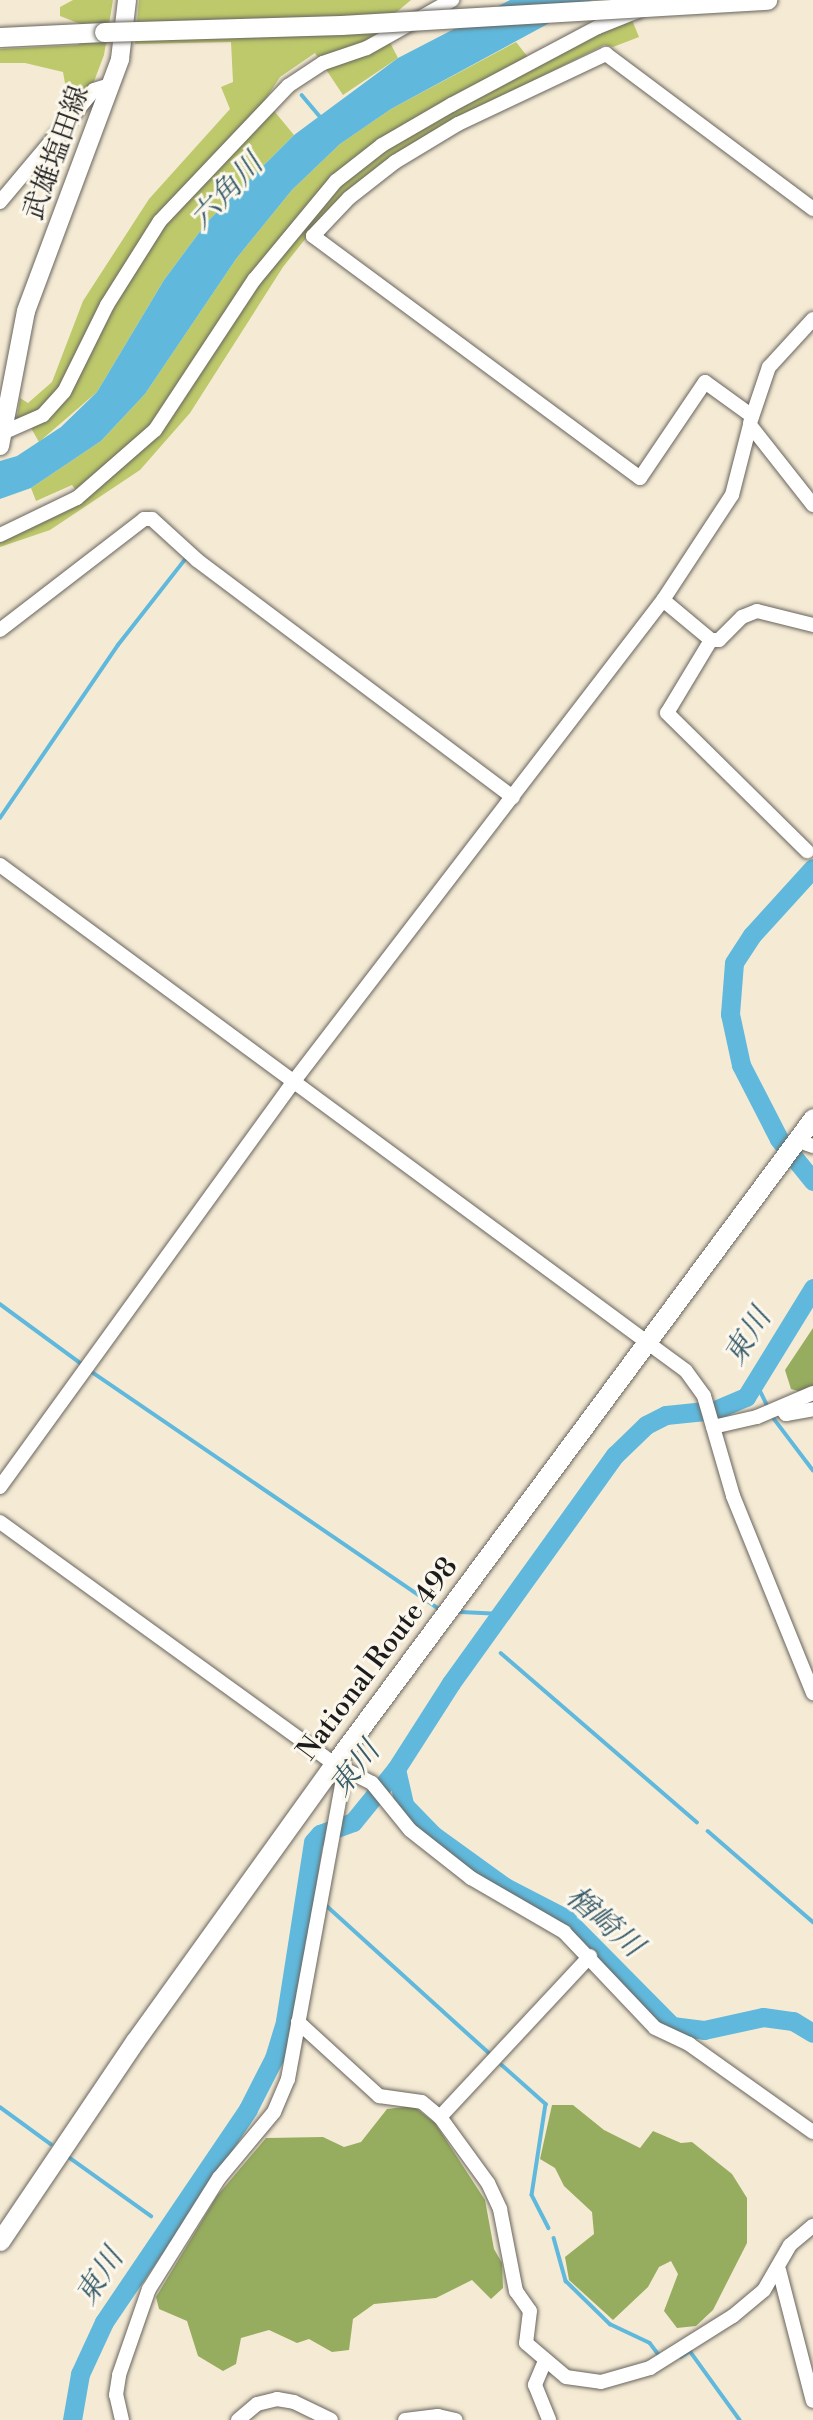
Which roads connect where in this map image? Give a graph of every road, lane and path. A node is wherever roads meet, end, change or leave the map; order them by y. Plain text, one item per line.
1 (127, 0) edge
2 (452, 0) edge
3 (656, 0) edge
4 (767, 0) edge
5 (0, 37) edge
6 (110, 85) junction
7 (72, 116) junction
8 (95, 128) junction
9 (0, 202) edge
10 (813, 209) edge
11 (813, 319) edge
12 (751, 420) junction
13 (1, 438) edge
14 (813, 505) edge
15 (0, 535) edge
16 (663, 600) junction
17 (813, 625) edge
18 (0, 630) edge
19 (711, 639) junction
20 (513, 797) junction
21 (807, 851) dead end
22 (0, 865) edge
23 (294, 1081) junction
24 (813, 1118) edge
25 (809, 1147) edge
26 (648, 1345) junction
27 (813, 1393) edge
28 (781, 1408) junction
29 (813, 1409) edge
30 (712, 1425) junction
31 (0, 1487) edge
32 (0, 1522) edge
33 (813, 1693) edge
34 (340, 1766) junction
35 (590, 1956) junction
36 (298, 2022) junction
37 (440, 2117) junction
38 (813, 2132) edge
39 (813, 2225) edge
40 (0, 2241) edge
41 (779, 2270) junction
42 (545, 2361) junction
43 (813, 2402) edge
44 (122, 2420) edge
45 (238, 2420) edge
46 (331, 2420) edge
47 (405, 2420) edge
48 (456, 2420) edge
49 (549, 2420) edge

1 - 6 main road, 武雄塩田線
2 - 13 street
3 - 15 street
4 - 5 highway, bridge
6 - 7 street
6 - 8 main road, 武雄塩田線
7 - 8 street
7 - 9 street
8 - 13 main road, 武雄塩田線
10 - 12 street
11 - 12 street
12 - 14 street
12 - 16 street
16 - 19 street
16 - 20 street
17 - 19 street
18 - 20 street
19 - 21 street
20 - 23 street
22 - 23 street
23 - 26 street
23 - 31 street
24 - 25 highway, National Route 498
25 - 26 highway, National Route 498
26 - 30 street
26 - 34 highway, National Route 498
27 - 28 street
28 - 29 street
28 - 30 street
30 - 33 street
32 - 34 street
34 - 35 street
34 - 36 street
34 - 40 highway, National Route 498
35 - 37 street
35 - 38 street
36 - 37 street
36 - 44 street
37 - 42 street
39 - 41 street
41 - 42 street
41 - 43 street
42 - 49 street
45 - 46 street
47 - 48 street

